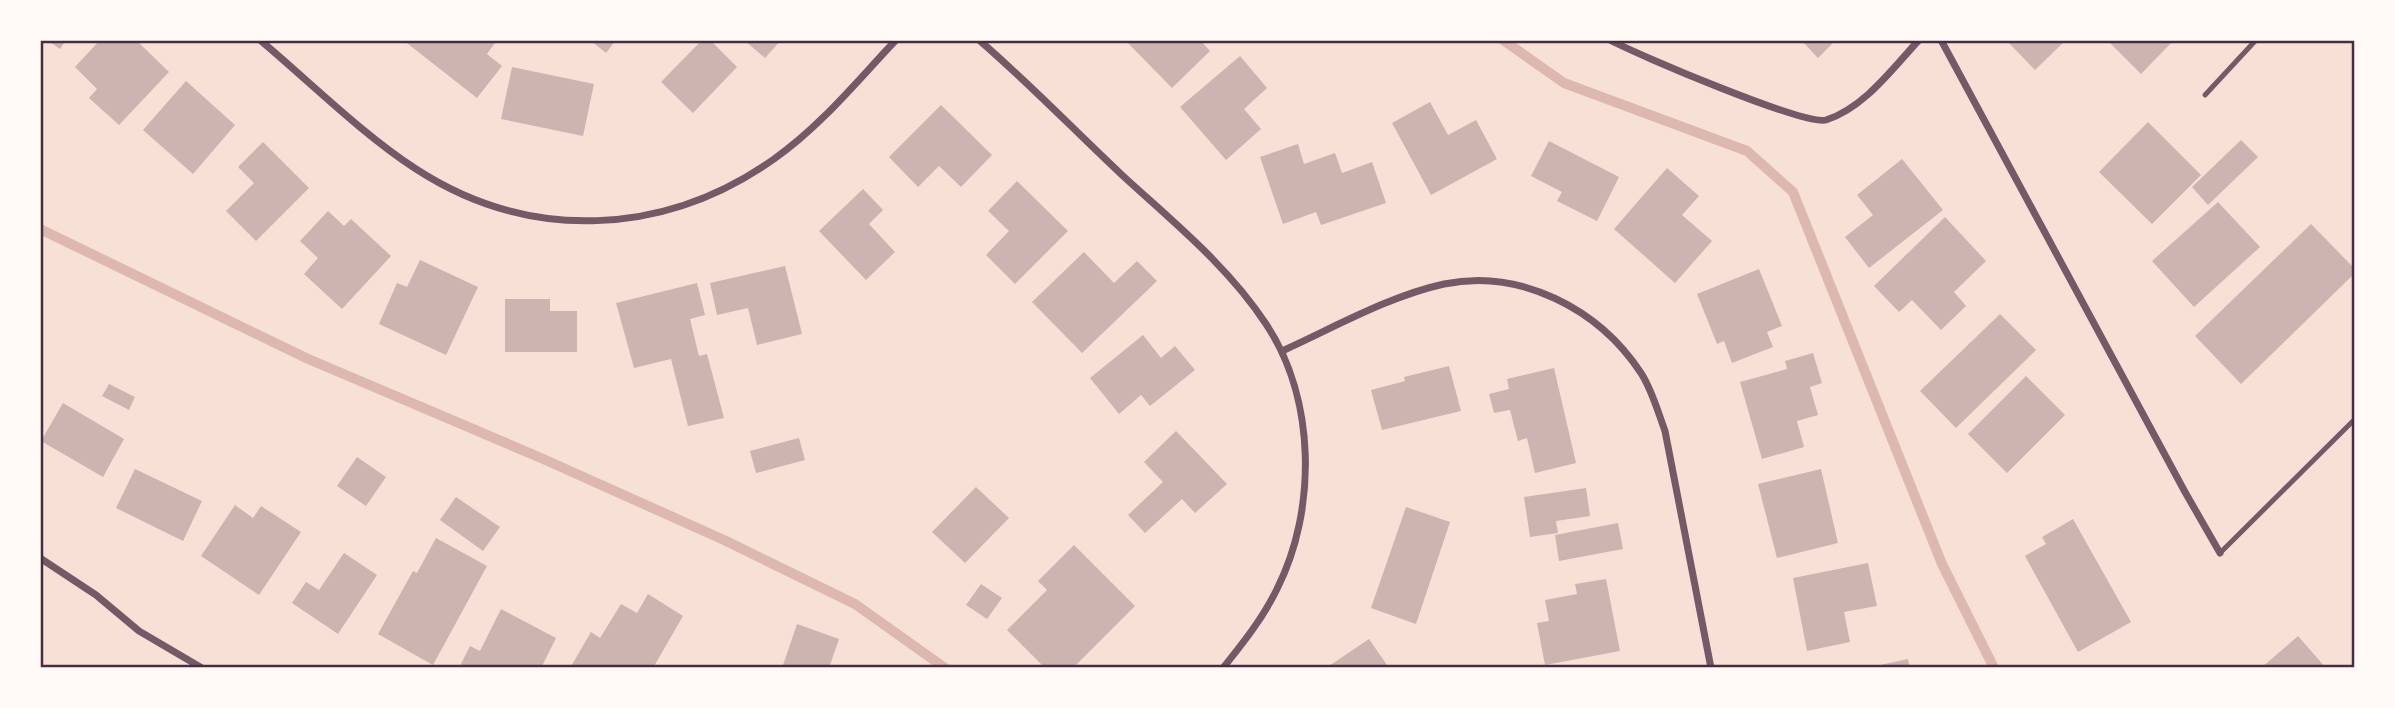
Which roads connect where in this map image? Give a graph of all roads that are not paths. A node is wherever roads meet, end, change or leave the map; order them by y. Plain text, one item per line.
1 (260, 40) edge
2 (896, 40) edge
3 (979, 40) edge
4 (1610, 40) edge
5 (1919, 40) edge
6 (1941, 40) edge
7 (2256, 40) edge
8 (2205, 95) dead end
9 (1282, 351) junction
10 (2355, 419) edge
11 (2220, 553) joint
12 (40, 558) edge
13 (202, 668) edge
14 (1223, 668) edge
15 (1711, 668) edge

1 - 2 street
3 - 9 street
4 - 5 street
6 - 11 street
7 - 8 lane
9 - 14 street
9 - 15 street
10 - 11 lane
12 - 13 street

